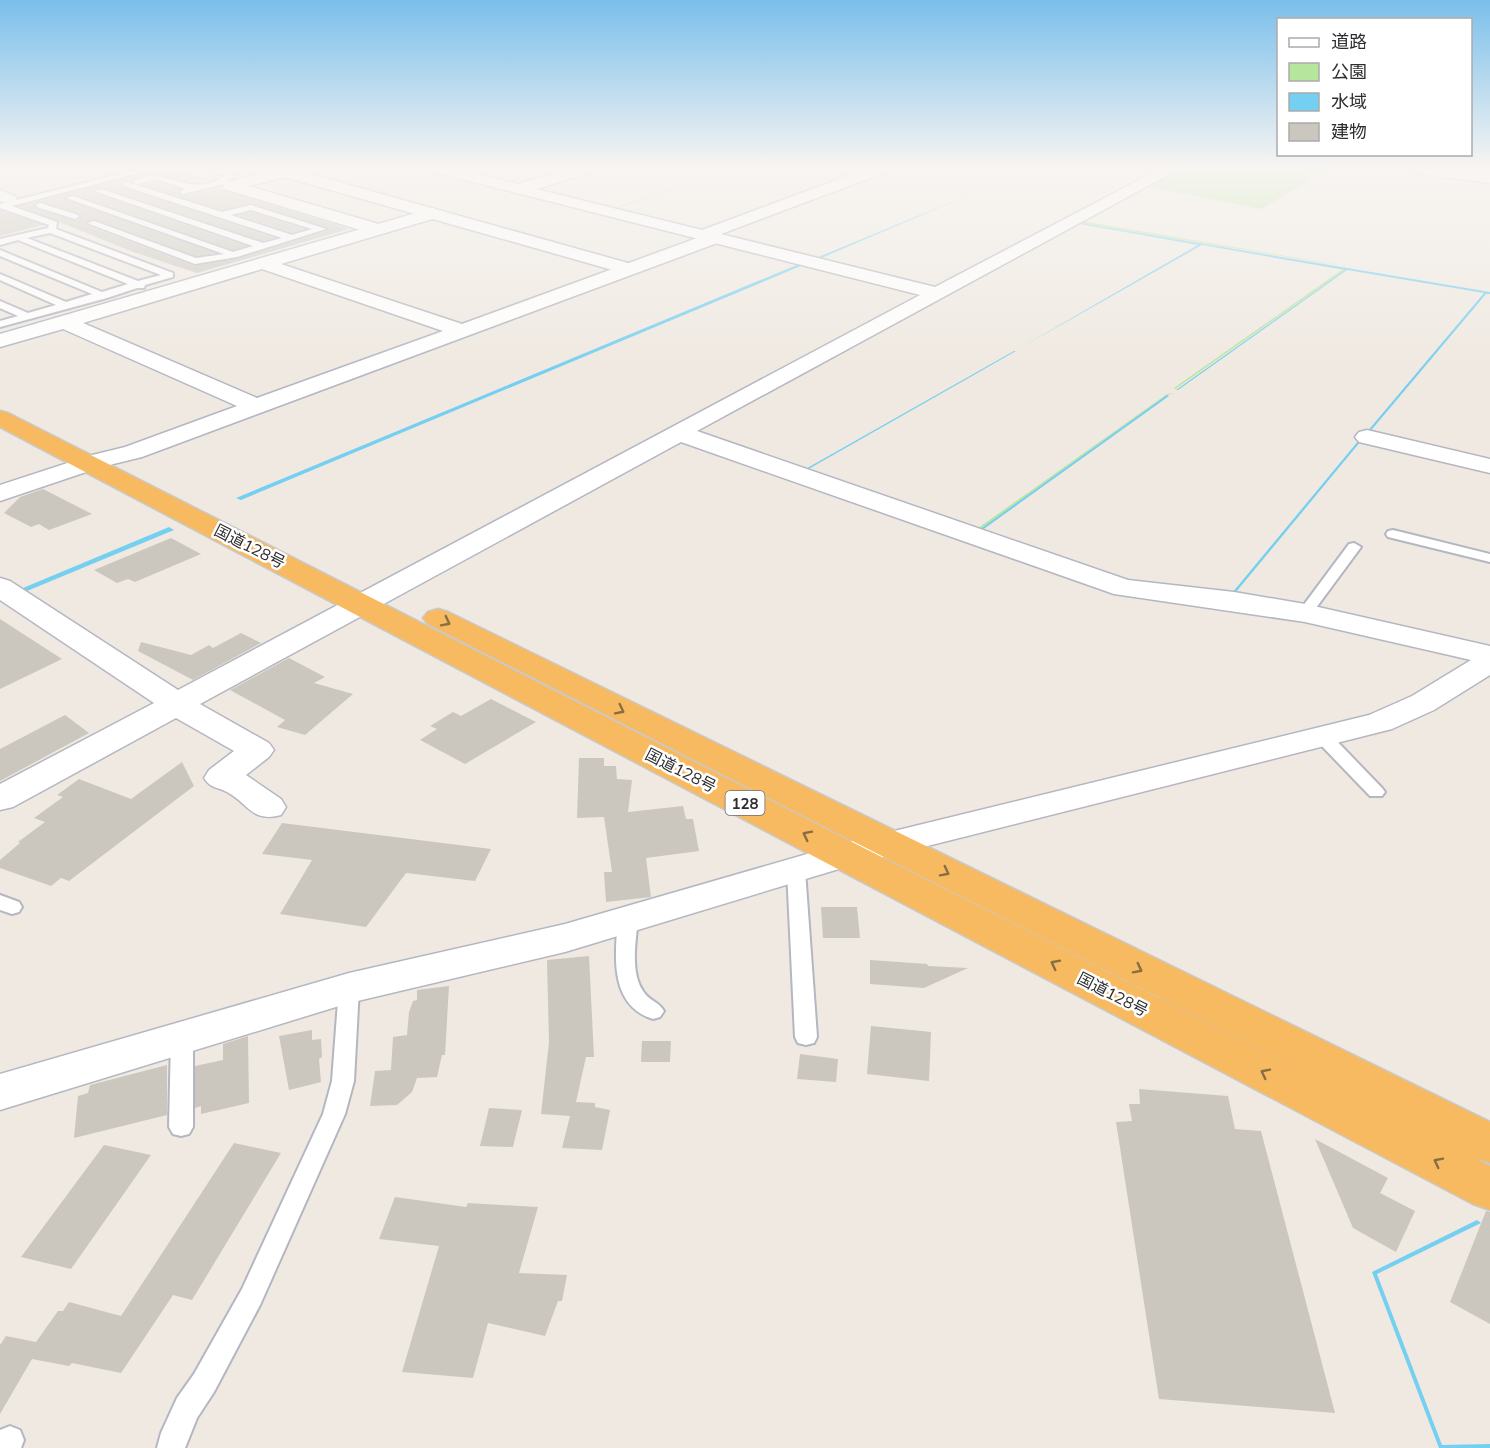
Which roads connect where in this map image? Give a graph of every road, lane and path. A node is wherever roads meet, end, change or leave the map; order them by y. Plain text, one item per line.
1 (25, 237) edge
2 (68, 237) edge
3 (128, 237) edge
4 (181, 237) edge
5 (215, 237) edge
6 (288, 237) edge
7 (297, 237) edge
8 (346, 237) edge
9 (516, 237) edge
10 (708, 237) joint
11 (1046, 237) edge
12 (19, 238) junction
13 (292, 238) junction
14 (0, 242) edge
15 (88, 244) junction
16 (56, 252) junction
17 (0, 253) edge
18 (234, 255) junction
19 (262, 255) junction
20 (21, 261) junction
21 (0, 267) edge
22 (629, 269) junction
23 (0, 277) edge
24 (137, 284) junction
25 (160, 293) junction
26 (939, 294) junction
27 (101, 295) junction
28 (0, 304) edge
29 (124, 304) junction
30 (65, 313) junction
31 (27, 316) junction
32 (0, 324) edge
33 (463, 330) junction
34 (0, 341) edge
35 (0, 398) edge
36 (258, 407) junction
37 (0, 418) edge
38 (679, 433) junction
39 (1367, 437) dead end
40 (104, 459) junction
41 (1490, 466) edge
42 (0, 493) edge
43 (1393, 534) dead end
44 (1354, 547) dead end
45 (1490, 558) edge
46 (2, 590) edge
47 (373, 598) junction
48 (1305, 613) junction
49 (1490, 655) edge
50 (1490, 662) edge
51 (179, 703) junction
52 (1324, 738) junction
53 (1376, 792) dead end
54 (0, 799) edge
55 (268, 807) dead end
56 (889, 844) junction
57 (845, 855) junction
58 (796, 870) junction
59 (628, 919) junction
60 (349, 988) junction
61 (653, 1011) dead end
62 (806, 1037) dead end
63 (182, 1038) junction
64 (0, 1092) edge
65 (181, 1127) dead end
66 (1490, 1144) edge
67 (1490, 1189) edge
68 (171, 1448) edge

1 - 12 lane
2 - 15 lane
3 - 18 lane
4 - 18 lane
5 - 19 lane
6 - 13 lane
7 - 13 lane
8 - 19 street
9 - 22 street
10 - 22 street
10 - 26 street
11 - 26 street
12 - 14 lane
12 - 16 lane
13 - 19 lane
15 - 16 lane
15 - 24 lane
16 - 20 lane
16 - 24 lane
17 - 20 lane
18 - 19 lane
19 - 25 street
19 - 33 street
20 - 21 lane
20 - 27 lane
22 - 33 street
23 - 30 lane
24 - 25 lane
24 - 27 lane
25 - 29 street
26 - 38 street
27 - 29 lane
27 - 30 lane
28 - 31 lane
29 - 30 street
30 - 31 lane
30 - 34 street
30 - 36 street
31 - 32 lane
33 - 36 street
35 - 40 highway, 国道128号 / 128
36 - 40 street
37 - 40 highway, 国道128号 / 128
38 - 47 street
38 - 48 street
39 - 41 street
40 - 42 street
40 - 47 highway, 国道128号 / 128
43 - 45 lane
44 - 48 lane
46 - 51 street
47 - 51 street
47 -> 56 highway, 国道128号 / 128
57 -> 47 highway, 国道128号 / 128
48 - 49 street
50 - 52 street
51 - 54 street
51 - 55 street
52 - 53 lane
52 - 56 street
56 - 57 street
56 -> 66 highway, 国道128号 / 128
57 - 58 street
67 -> 57 highway, 国道128号 / 128
58 - 59 street
58 - 62 lane
59 - 60 street
59 - 61 lane
60 - 63 street
60 - 68 lane
63 - 64 street
63 - 65 lane

